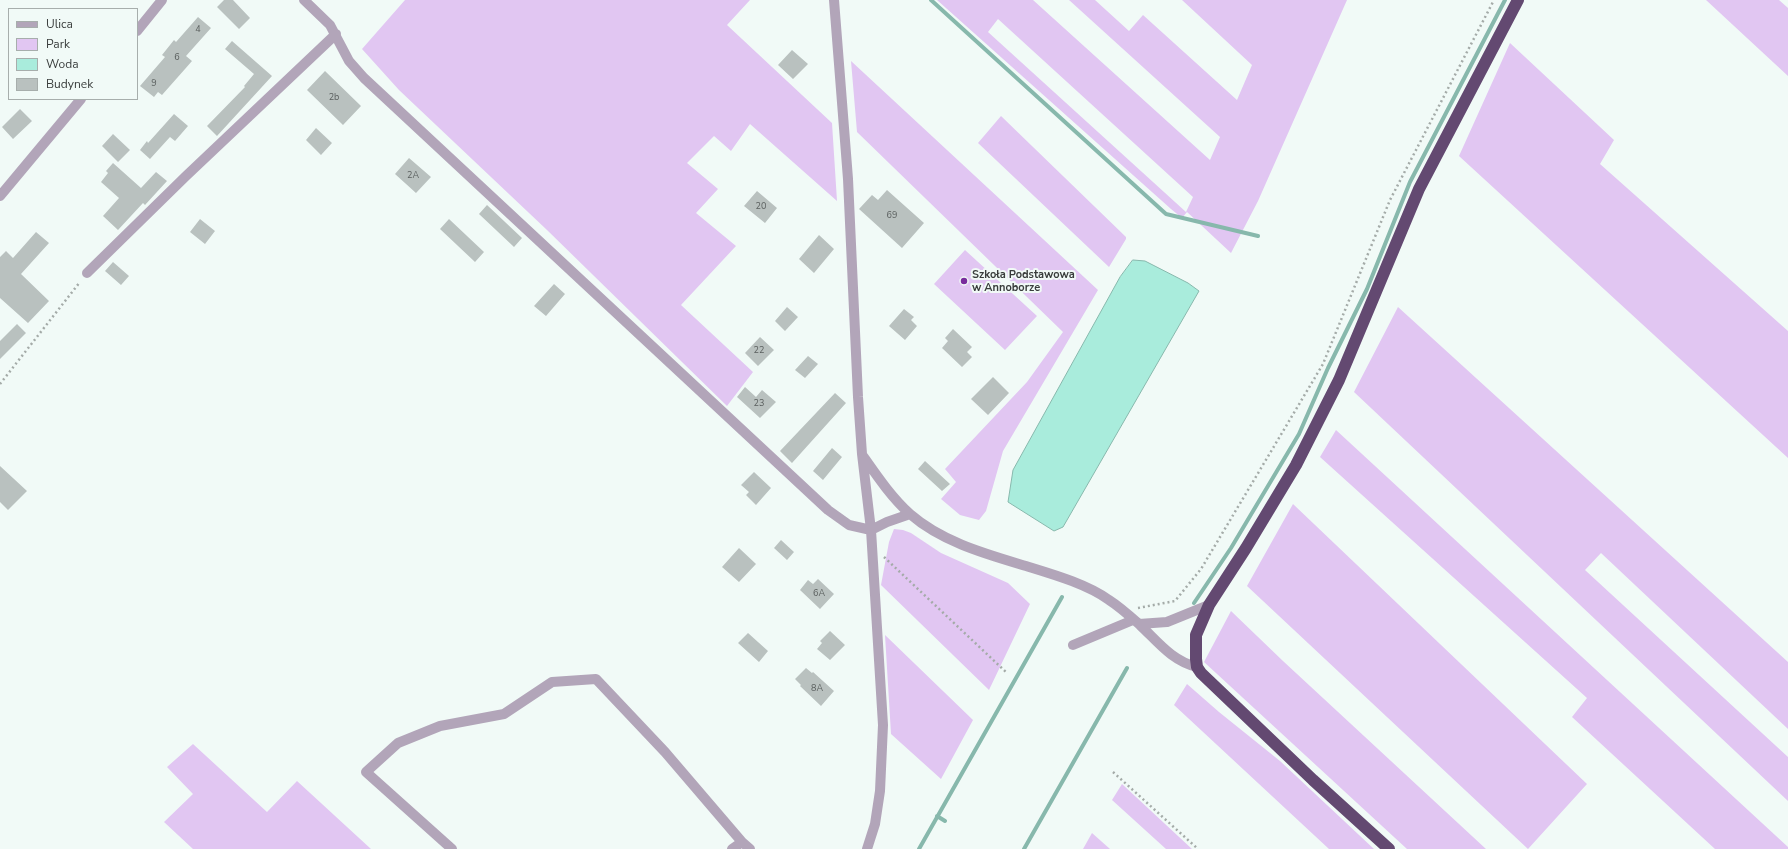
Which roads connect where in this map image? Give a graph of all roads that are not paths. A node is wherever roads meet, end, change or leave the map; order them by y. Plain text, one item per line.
1 (162, 0) edge
2 (304, 0) edge
3 (834, 0) edge
4 (1518, 0) edge
5 (138, 30) edge
6 (336, 34) junction
7 (80, 100) edge
8 (0, 196) edge
9 (86, 273) road end
10 (862, 454) junction
11 (910, 514) junction
12 (871, 530) junction
13 (1208, 605) junction
14 (1136, 622) junction
15 (1073, 645) dead end
16 (1198, 667) junction
17 (742, 842) junction
18 (452, 849) edge
19 (732, 849) edge
20 (750, 849) edge
21 (867, 849) edge
22 (1389, 849) edge

1 - 5 street
2 - 6 street
3 - 10 street
4 - 13 highway
6 - 9 street
6 - 12 street
7 - 8 street
10 - 11 street
10 - 12 street
11 - 12 street
11 - 14 street
12 - 21 street
13 - 14 street
13 - 16 highway
14 - 15 street
14 - 16 street
16 - 22 highway
17 - 18 street
17 - 19 street
17 - 20 street

